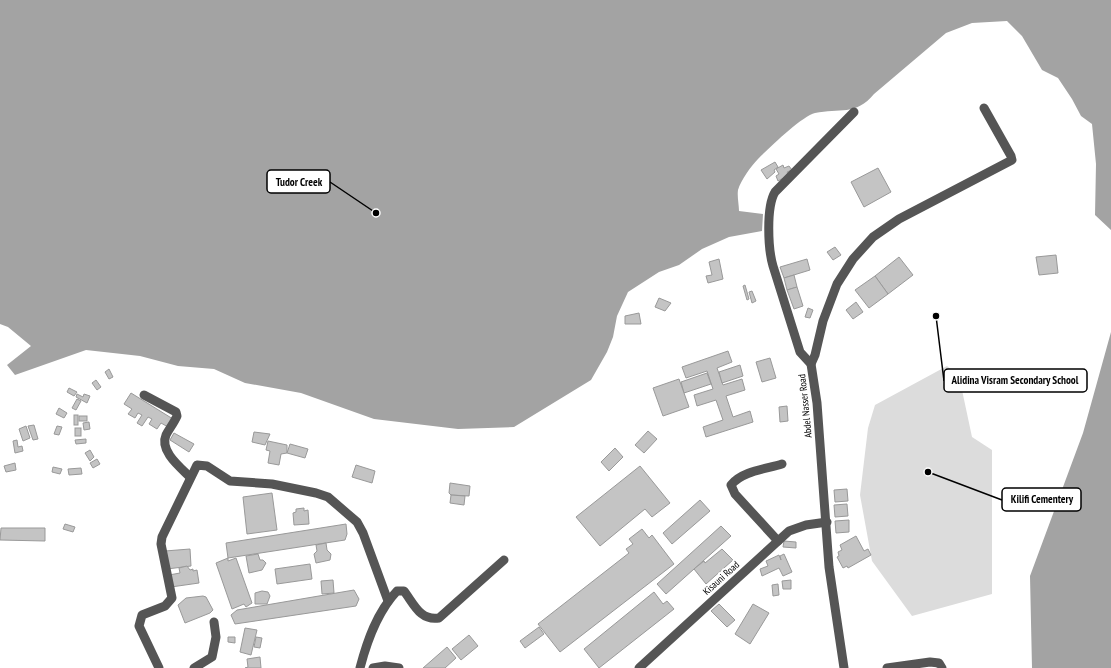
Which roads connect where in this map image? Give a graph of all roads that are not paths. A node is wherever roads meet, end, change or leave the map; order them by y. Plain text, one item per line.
1 (984, 108) dead end
2 (854, 112) dead end
3 (811, 364) junction
4 (144, 395) dead end
5 (782, 464) dead end
6 (190, 477) junction
7 (827, 522) junction
8 (778, 541) junction
9 (504, 560) dead end
10 (388, 601) junction
11 (214, 622) dead end
12 (159, 668) edge
13 (194, 668) edge
14 (360, 668) edge
15 (373, 668) edge
16 (399, 668) edge
17 (639, 668) edge
18 (844, 668) edge
19 (887, 668) edge
20 (942, 668) edge

1 - 3 street
2 - 3 street, Abdel Nasser Road
3 - 7 street, Abdel Nasser Road
4 - 6 street
5 - 8 street
6 - 10 street
6 - 12 street
7 - 8 street, Kisauni Road
7 - 18 street, Abdel Nasser Road
8 - 17 street, Kisauni Road
9 - 10 street
10 - 14 street
11 - 13 street
15 - 16 street
19 - 20 street

